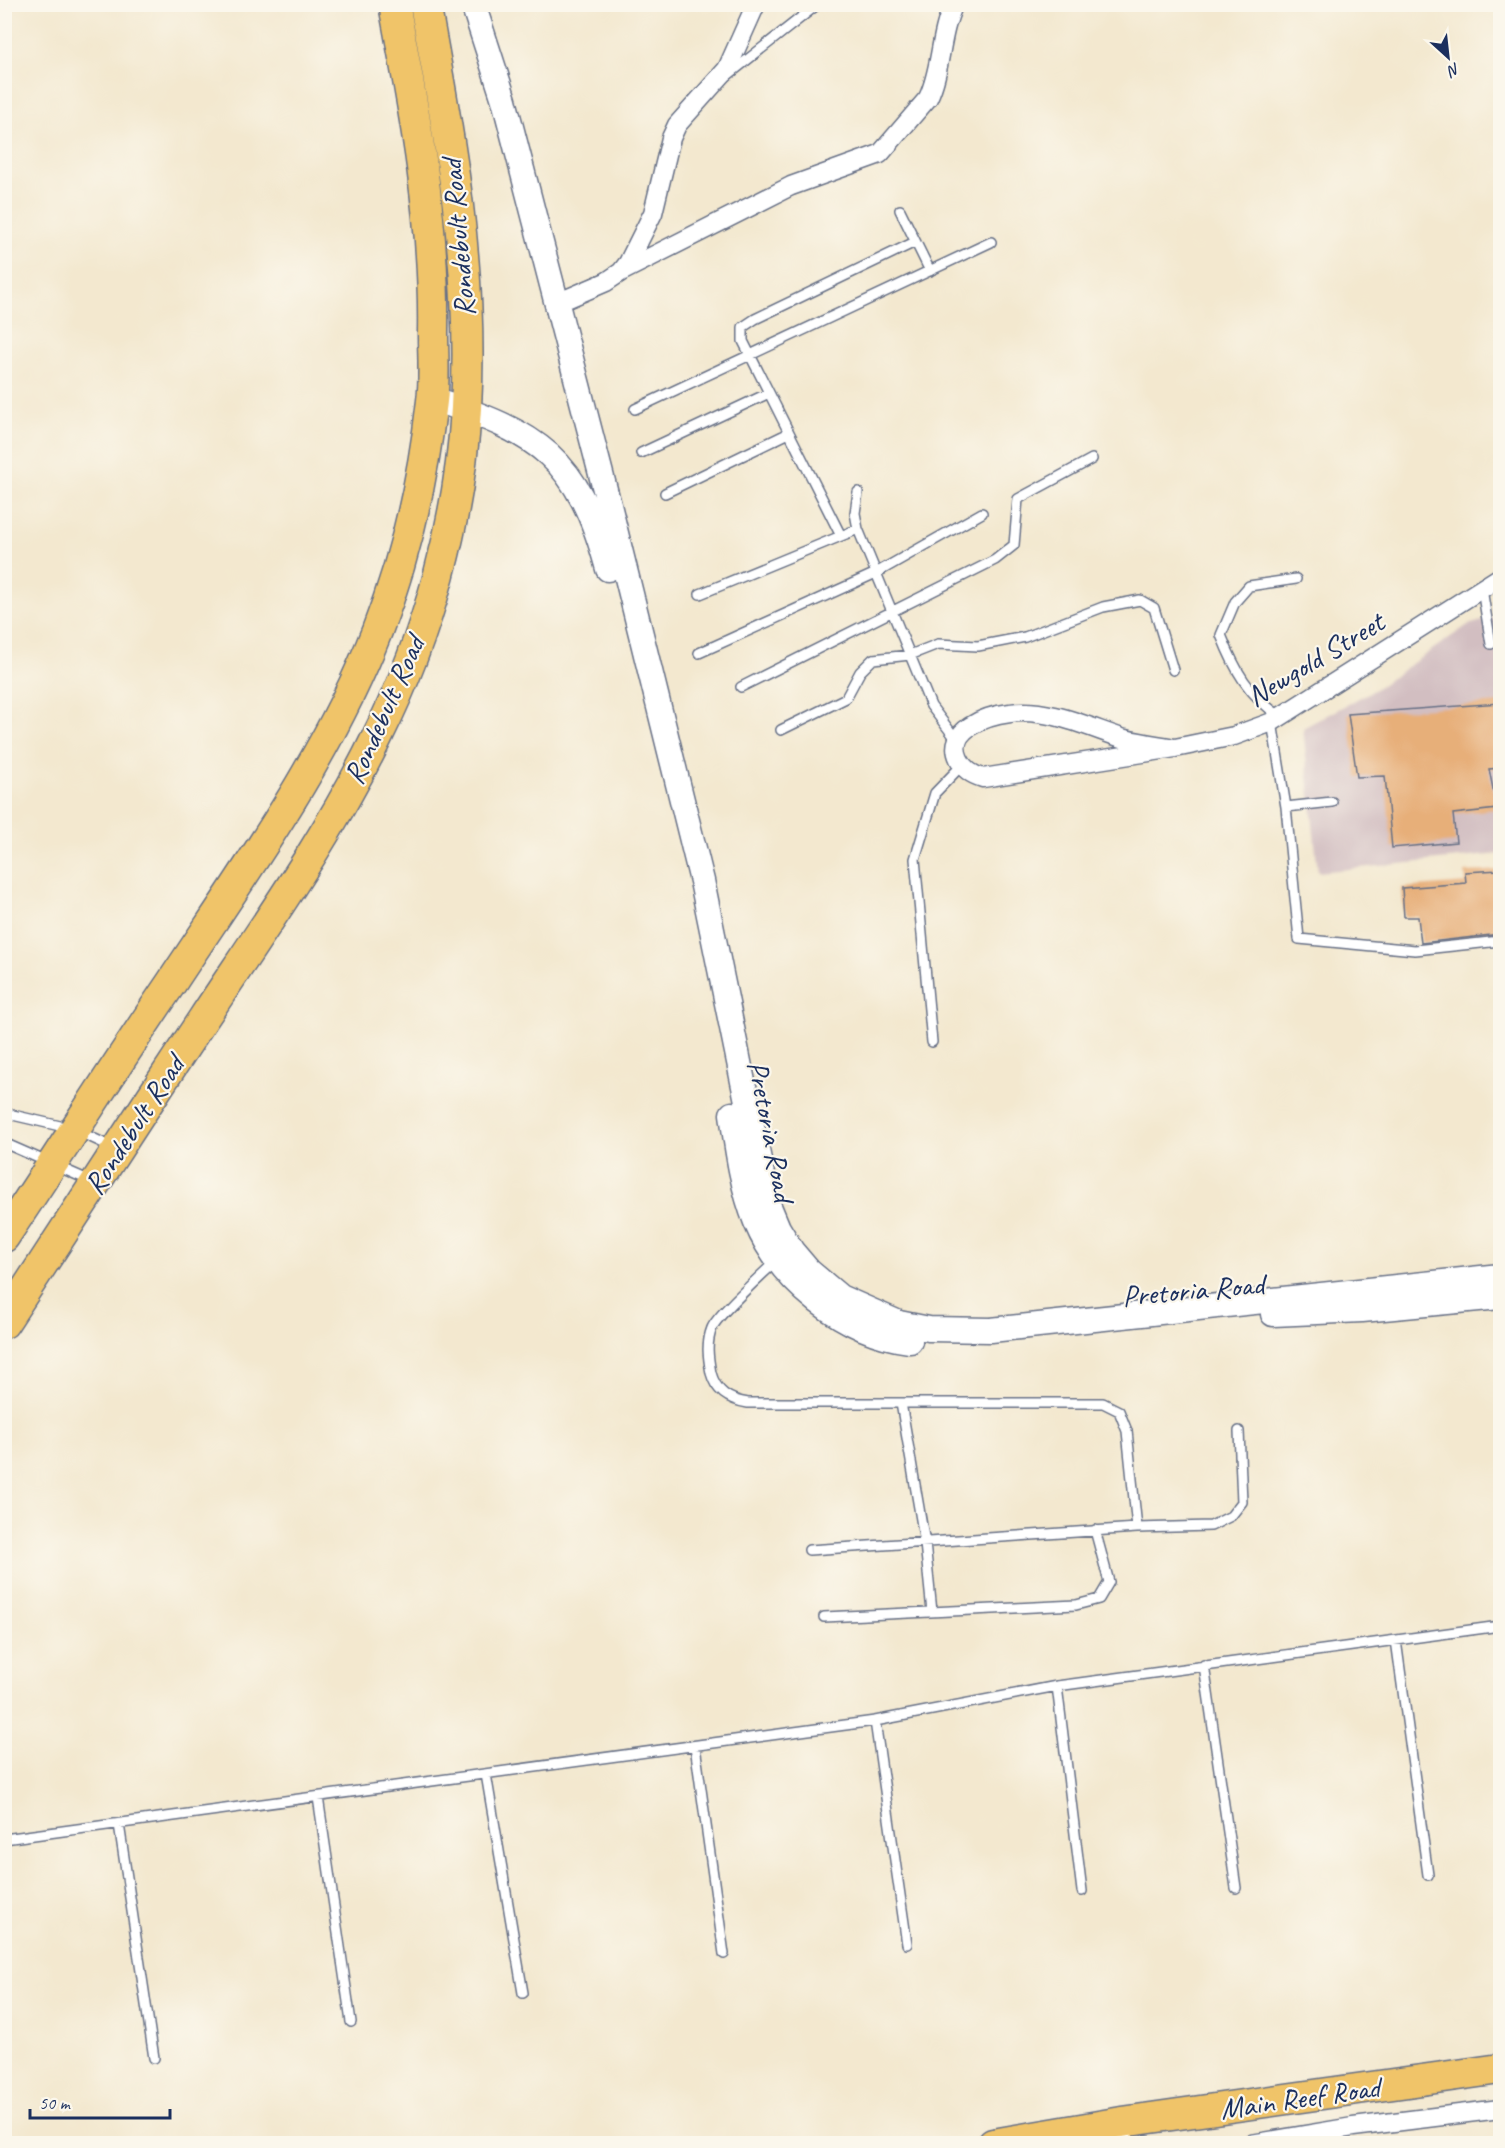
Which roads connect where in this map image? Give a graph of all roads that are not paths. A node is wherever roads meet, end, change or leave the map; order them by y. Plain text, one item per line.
1 (394, 4) edge
2 (425, 4) edge
3 (473, 4) edge
4 (756, 4) edge
5 (818, 4) edge
6 (954, 4) edge
7 (712, 88) junction
8 (900, 210) dead end
9 (915, 242) junction
10 (991, 242) dead end
11 (930, 271) junction
12 (621, 272) junction
13 (557, 303) junction
14 (750, 355) junction
15 (769, 393) junction
16 (433, 399) junction
17 (635, 409) dead end
18 (466, 410) junction
19 (789, 434) junction
20 (641, 453) dead end
21 (1092, 459) dead end
22 (858, 492) dead end
23 (665, 493) dead end
24 (982, 513) dead end
25 (858, 529) junction
26 (841, 536) junction
27 (876, 573) junction
28 (1500, 577) edge
29 (1296, 579) dead end
30 (1482, 589) junction
31 (622, 593) junction
32 (700, 594) dead end
33 (892, 612) junction
34 (1491, 644) dead end
35 (699, 653) dead end
36 (910, 655) junction
37 (1173, 670) dead end
38 (741, 687) dead end
39 (1276, 720) junction
40 (781, 730) dead end
41 (956, 739) junction
42 (1175, 748) junction
43 (962, 765) junction
44 (675, 795) junction
45 (1332, 802) dead end
46 (1286, 807) junction
47 (1500, 941) edge
48 (932, 1042) dead end
49 (4, 1113) edge
50 (73, 1130) junction
51 (4, 1143) edge
52 (117, 1149) junction
53 (53, 1164) junction
54 (96, 1183) junction
55 (4, 1237) edge
56 (778, 1259) junction
57 (1500, 1276) edge
58 (803, 1277) junction
59 (1500, 1297) edge
60 (4, 1323) edge
61 (901, 1403) junction
62 (1239, 1431) dead end
63 (1137, 1528) junction
64 (1095, 1530) junction
65 (925, 1543) junction
66 (809, 1550) dead end
67 (932, 1612) junction
68 (824, 1617) dead end
69 (1500, 1626) edge
70 (1396, 1640) junction
71 (1204, 1665) junction
72 (1057, 1686) junction
73 (875, 1721) junction
74 (695, 1746) junction
75 (486, 1774) junction
76 (318, 1797) junction
77 (119, 1824) junction
78 (4, 1839) edge
79 (1428, 1875) dead end
80 (1236, 1888) dead end
81 (1082, 1891) dead end
82 (907, 1944) dead end
83 (724, 1954) dead end
84 (524, 1993) dead end
85 (351, 2022) dead end
86 (154, 2058) dead end
87 (1500, 2069) edge
88 (1500, 2109) edge
89 (1124, 2133) edge
90 (1354, 2135) edge
91 (993, 2144) edge
92 (1251, 2144) edge

1 - 16 main road, Rondebult Road
2 - 18 main road, Rondebult Road
3 - 13 street
4 - 7 street
5 - 7 lane
6 - 12 street
7 - 12 street
8 - 9 lane
9 - 11 lane
9 - 14 lane
10 - 11 lane
11 - 14 lane
12 - 13 street
13 - 31 street
14 - 15 lane
14 - 17 lane
15 - 19 lane
15 - 20 lane
16 - 18 street
16 - 50 main road, Rondebult Road
18 - 31 street
18 - 52 main road, Rondebult Road
19 - 23 lane
19 - 26 lane
21 - 33 lane
22 - 25 lane
24 - 27 lane
25 - 26 lane
25 - 27 lane
26 - 32 lane
27 - 33 lane
27 - 35 lane
28 - 30 street, Newgold Street
29 - 39 lane
30 - 34 lane
30 - 39 street, Newgold Street
31 - 44 street, Pretoria Road
33 - 36 lane
33 - 38 lane
36 - 37 lane
36 - 40 lane
36 - 41 lane
39 - 42 street, Newgold Street
39 - 46 lane
41 - 42 street
41 - 43 street
42 - 43 street, Newgold Street
43 - 48 lane
44 - 56 street, Pretoria Road
44 - 58 street, Pretoria Road
45 - 46 lane
46 - 47 lane
49 - 50 lane
50 - 52 lane
50 - 53 main road, Rondebult Road
51 - 53 lane
52 - 54 main road, Rondebult Road
53 - 54 lane
53 - 55 main road, Rondebult Road
54 - 60 main road, Rondebult Road
56 - 58 street, Pretoria Road
56 - 61 lane
57 - 58 street, Pretoria Road
58 - 59 street, Pretoria Road
61 - 63 lane
61 - 65 lane
62 - 63 lane
63 - 64 lane
64 - 65 lane
64 - 67 lane
65 - 66 lane
65 - 67 lane
67 - 68 lane
69 - 70 lane
70 - 71 lane
70 - 79 lane
71 - 72 lane
71 - 80 lane
72 - 73 lane
72 - 81 lane
73 - 74 lane
73 - 82 lane
74 - 75 lane
74 - 83 lane
75 - 76 lane
75 - 84 lane
76 - 77 lane
76 - 85 lane
77 - 78 lane
77 - 86 lane
87 - 89 main road, Main Reef Road
88 - 90 street, Main Reef Road
89 - 91 main road, Main Reef Road
90 - 92 street, Main Reef Road

